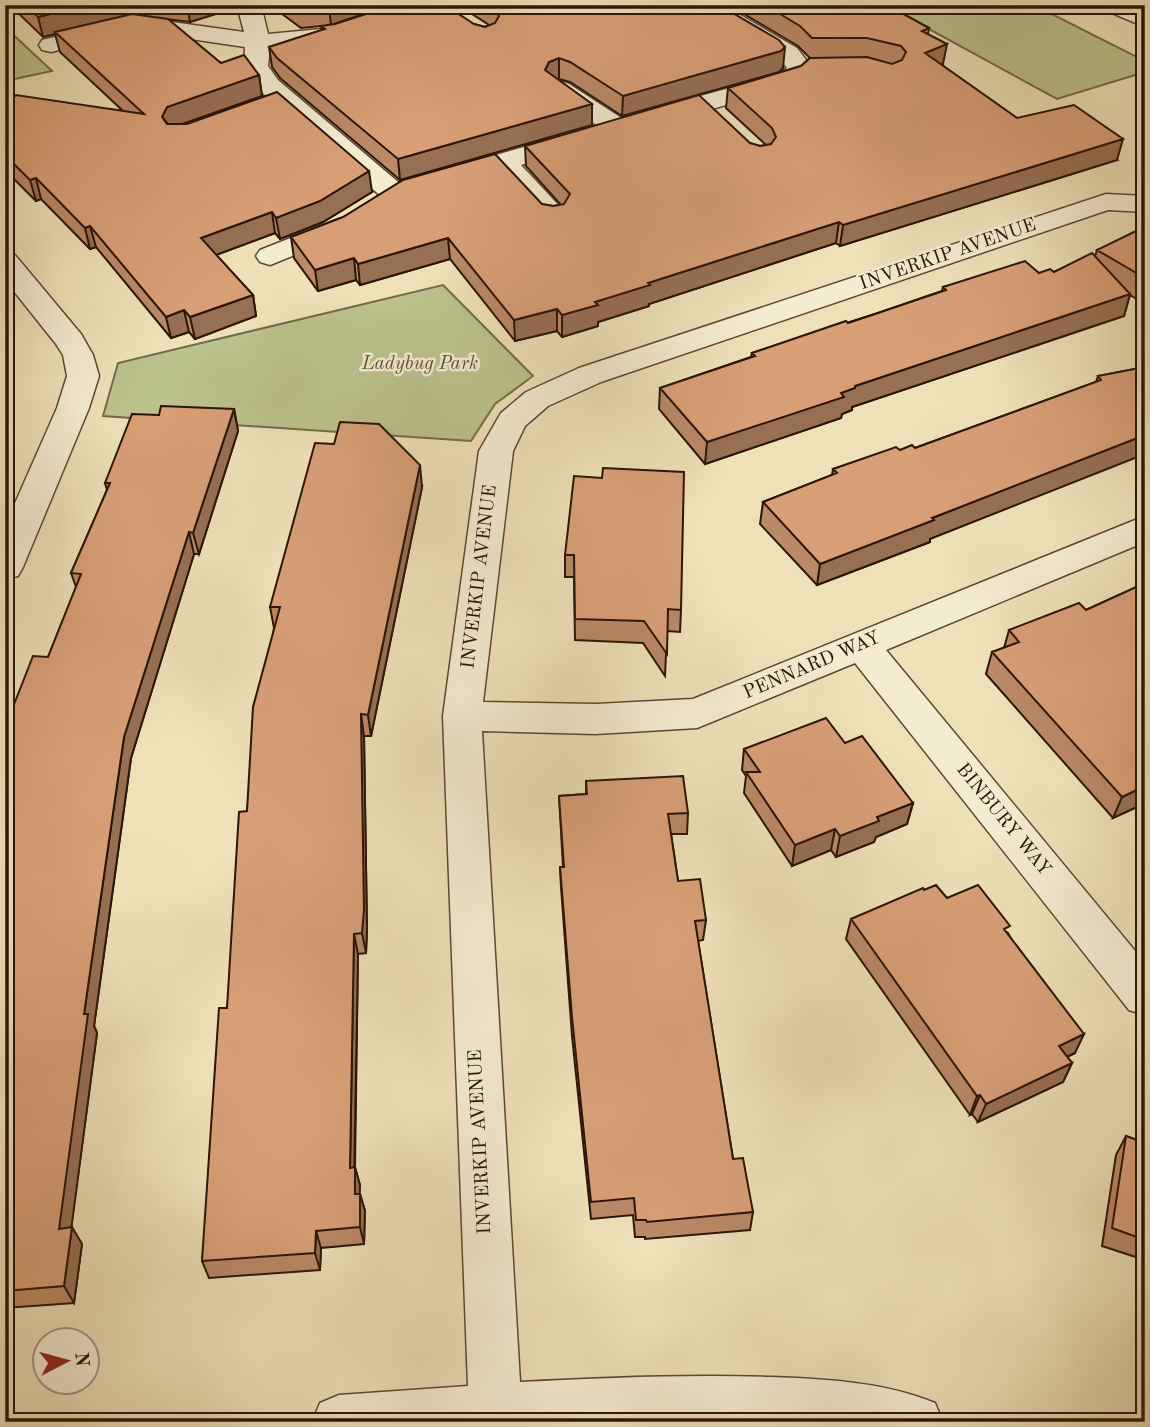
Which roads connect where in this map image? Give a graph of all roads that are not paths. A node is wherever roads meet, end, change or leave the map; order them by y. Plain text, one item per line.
1 (249, 5) edge
2 (1113, 5) edge
3 (712, 6) edge
4 (436, 7) edge
5 (1145, 20) edge
6 (258, 41) junction
7 (51, 45) dead end
8 (561, 89) edge
9 (284, 99) junction
10 (258, 108) edge
11 (617, 127) junction
12 (503, 162) junction
13 (396, 195) junction
14 (1145, 204) edge
15 (554, 217) edge
16 (270, 256) dead end
17 (5, 261) edge
18 (1145, 528) edge
19 (5, 567) edge
20 (861, 645) junction
21 (462, 716) junction
22 (1145, 996) edge
23 (495, 1410) junction
24 (339, 1422) edge
25 (916, 1422) edge

1 - 6 street
2 - 5 street
3 - 11 street
4 - 6 street
6 - 7 street
6 - 9 street
8 - 11 street
9 - 10 street
9 - 13 street
11 - 12 street
12 - 13 street
12 - 15 street
13 - 16 street
14 - 21 street, INVERKIP AVENUE
17 - 19 street
18 - 20 street, PENNARD WAY
20 - 21 street, PENNARD WAY
20 - 22 street, BINBURY WAY
21 - 23 street, INVERKIP AVENUE
23 - 24 street
23 - 25 street

